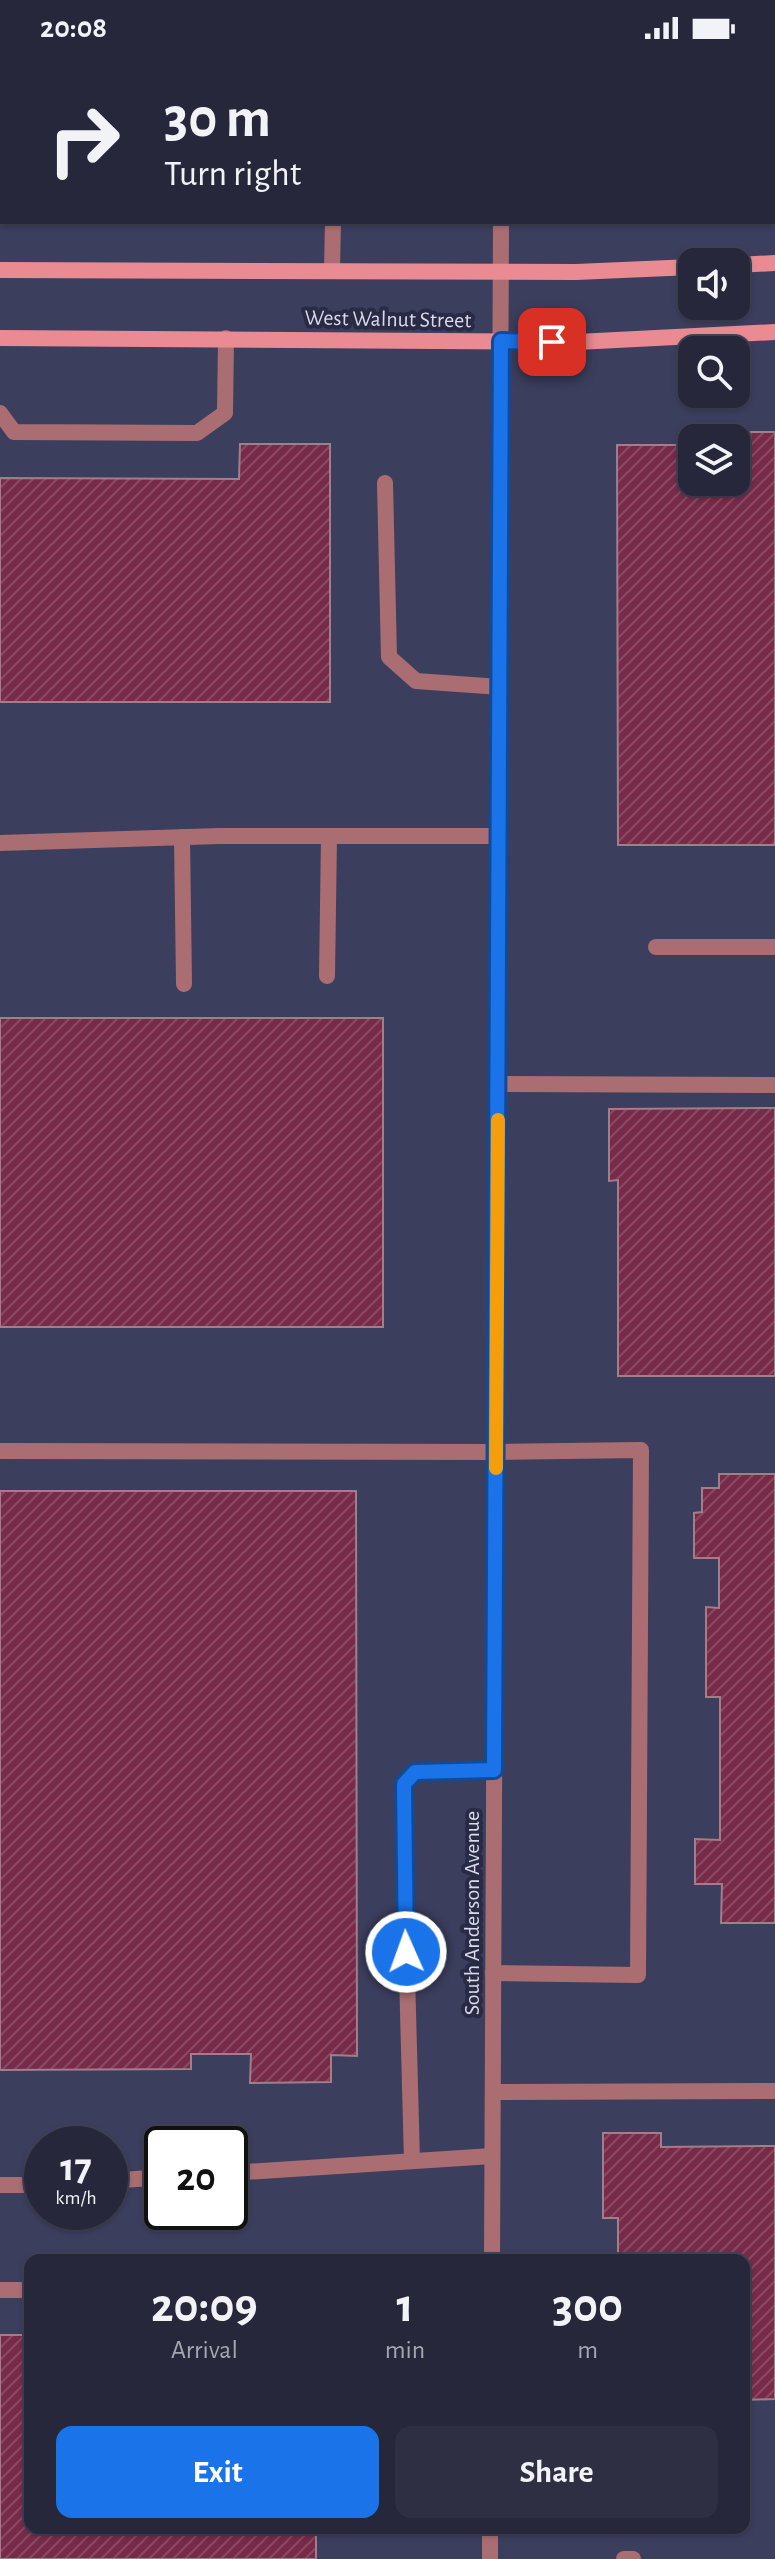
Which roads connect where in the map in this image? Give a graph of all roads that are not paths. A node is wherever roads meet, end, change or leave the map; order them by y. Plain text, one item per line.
1 (333, 224) edge
2 (501, 224) edge
3 (775, 263) edge
4 (750, 264) edge
5 (678, 268) edge
6 (0, 270) edge
7 (332, 270) junction
8 (501, 271) junction
9 (775, 332) edge
10 (0, 338) edge
11 (226, 338) junction
12 (501, 341) junction
13 (0, 413) edge
14 (385, 483) dead end
15 (500, 687) junction
16 (329, 836) junction
17 (499, 836) junction
18 (182, 837) junction
19 (0, 843) edge
20 (656, 947) dead end
21 (775, 947) edge
22 (327, 976) dead end
23 (184, 984) dead end
24 (498, 1084) junction
25 (775, 1085) edge
26 (0, 1451) edge
27 (496, 1452) junction
28 (494, 1770) junction
29 (493, 1973) junction
30 (775, 2091) edge
31 (493, 2092) junction
32 (492, 2156) junction
33 (412, 2161) junction
34 (248, 2172) edge
35 (0, 2185) edge
36 (24, 2185) edge
37 (492, 2254) edge
38 (0, 2290) edge
39 (24, 2290) edge
40 (490, 2534) edge
41 (490, 2559) edge
42 (624, 2559) edge
43 (633, 2559) edge

1 - 7 street
2 - 8 street, South Anderson Avenue
3 - 4 street
5 - 8 street
6 - 7 street
7 - 8 street
8 - 12 street, South Anderson Avenue
9 - 12 street, West Walnut Street
10 - 11 street, West Walnut Street
11 - 12 street, West Walnut Street
11 - 13 street
12 - 15 street, South Anderson Avenue
14 - 15 street
15 - 17 street, South Anderson Avenue
16 - 17 street
16 - 18 street
16 - 22 street
17 - 24 street, South Anderson Avenue
18 - 19 street
18 - 23 street
20 - 21 street
24 - 25 street
24 - 27 street, South Anderson Avenue
26 - 27 street
27 - 28 street, South Anderson Avenue
27 - 29 street
28 - 29 street, South Anderson Avenue
28 - 33 street
29 - 31 street, South Anderson Avenue
30 - 31 street
31 - 32 street, South Anderson Avenue
32 - 33 street
32 - 37 street, South Anderson Avenue
33 - 34 street
35 - 36 street
38 - 39 street
40 - 41 street
42 - 43 street

